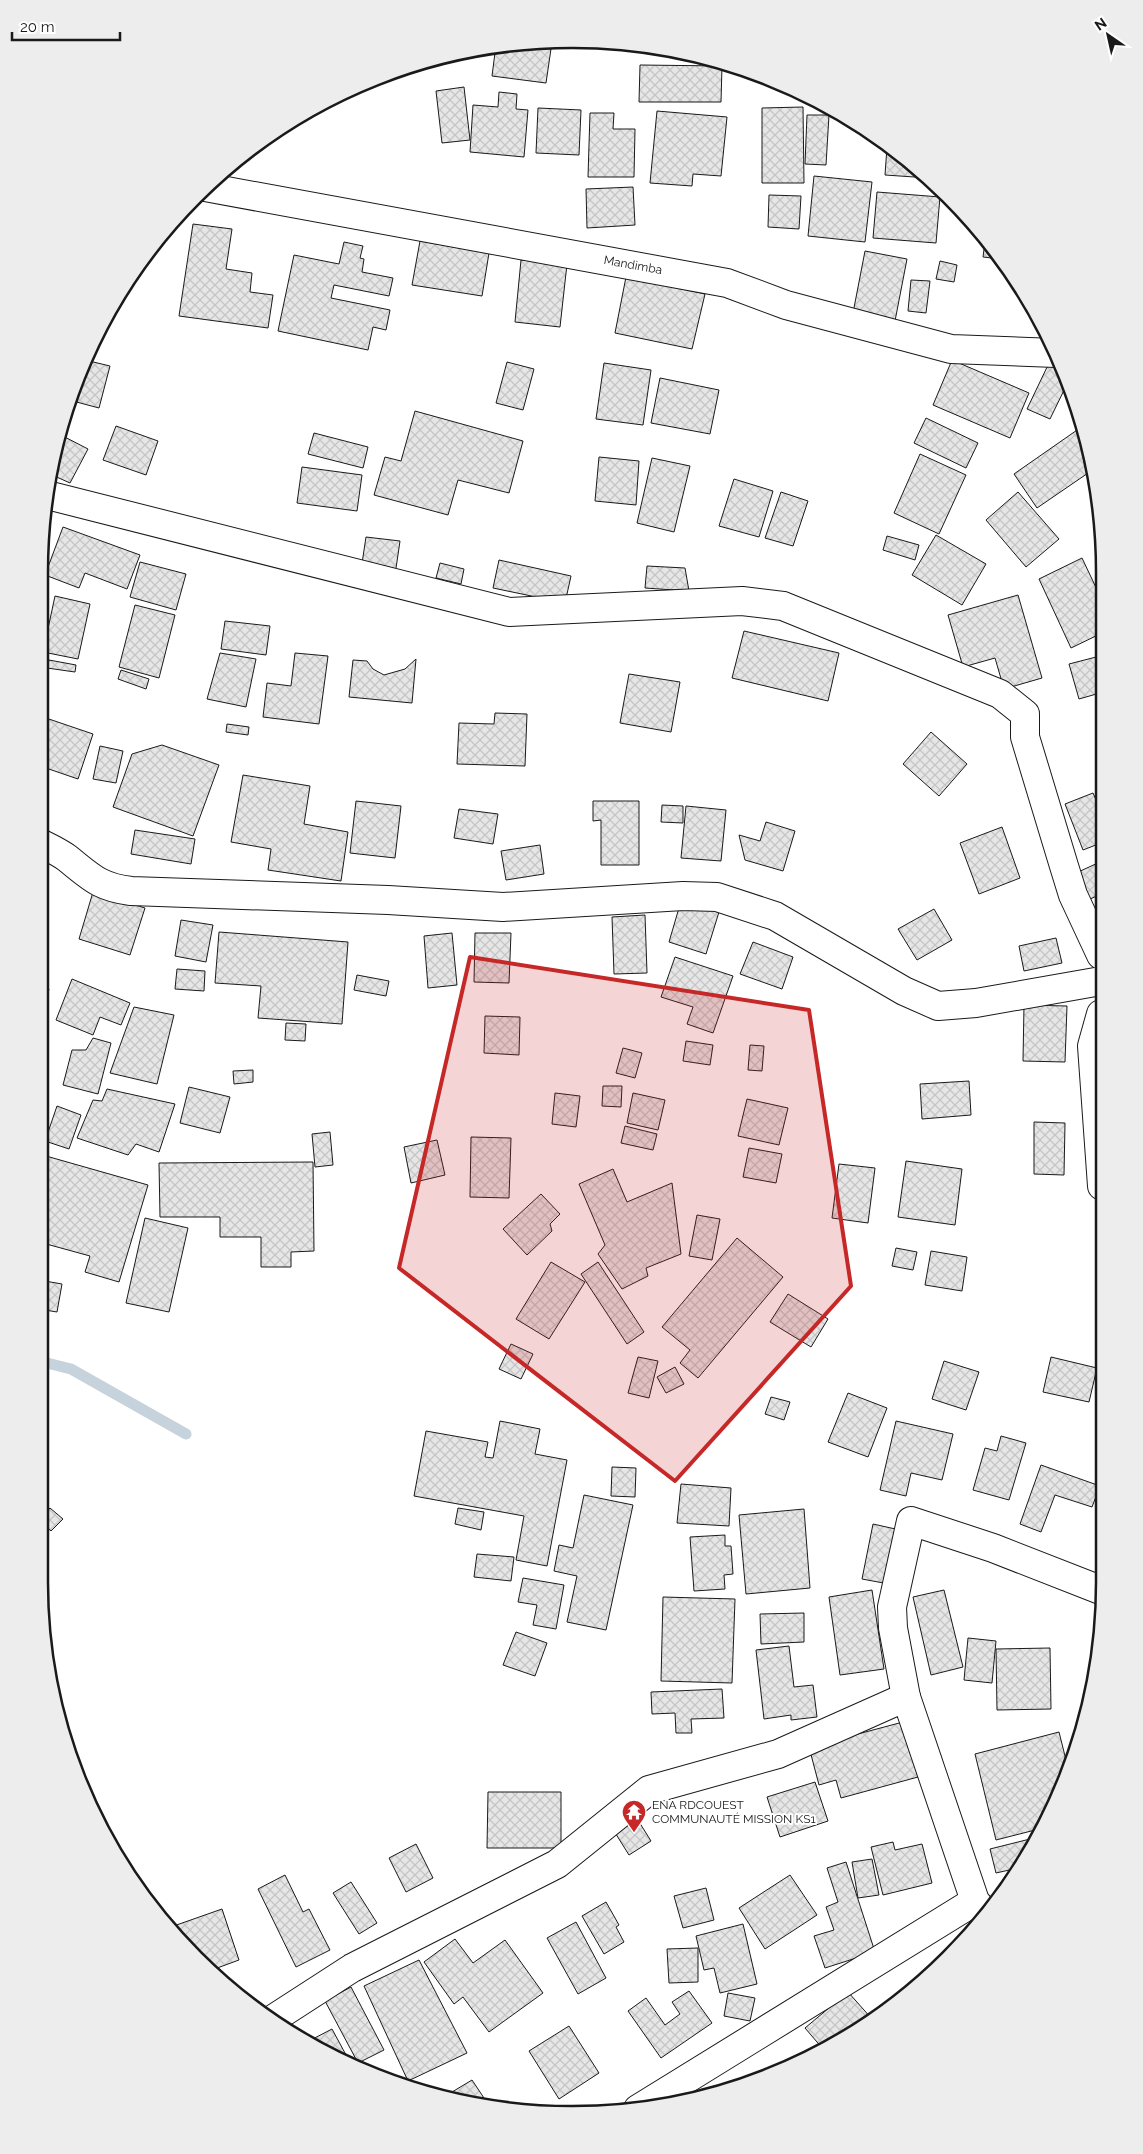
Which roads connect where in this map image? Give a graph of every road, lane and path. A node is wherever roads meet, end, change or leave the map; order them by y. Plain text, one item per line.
1 (213, 190) edge
2 (1047, 353) edge
3 (53, 497) edge
4 (48, 847) edge
5 (1096, 943) edge
6 (1096, 982) edge
7 (1096, 1032) edge
8 (1096, 1102) edge
9 (1096, 1588) edge
10 (906, 1697) junction
11 (981, 1908) edge
12 (278, 2016) edge
13 (654, 2099) edge

1 - 2 street, Mandimba
3 - 5 street
4 - 6 street
7 - 8 street
9 - 10 street
10 - 11 street
10 - 12 street
11 - 13 street

